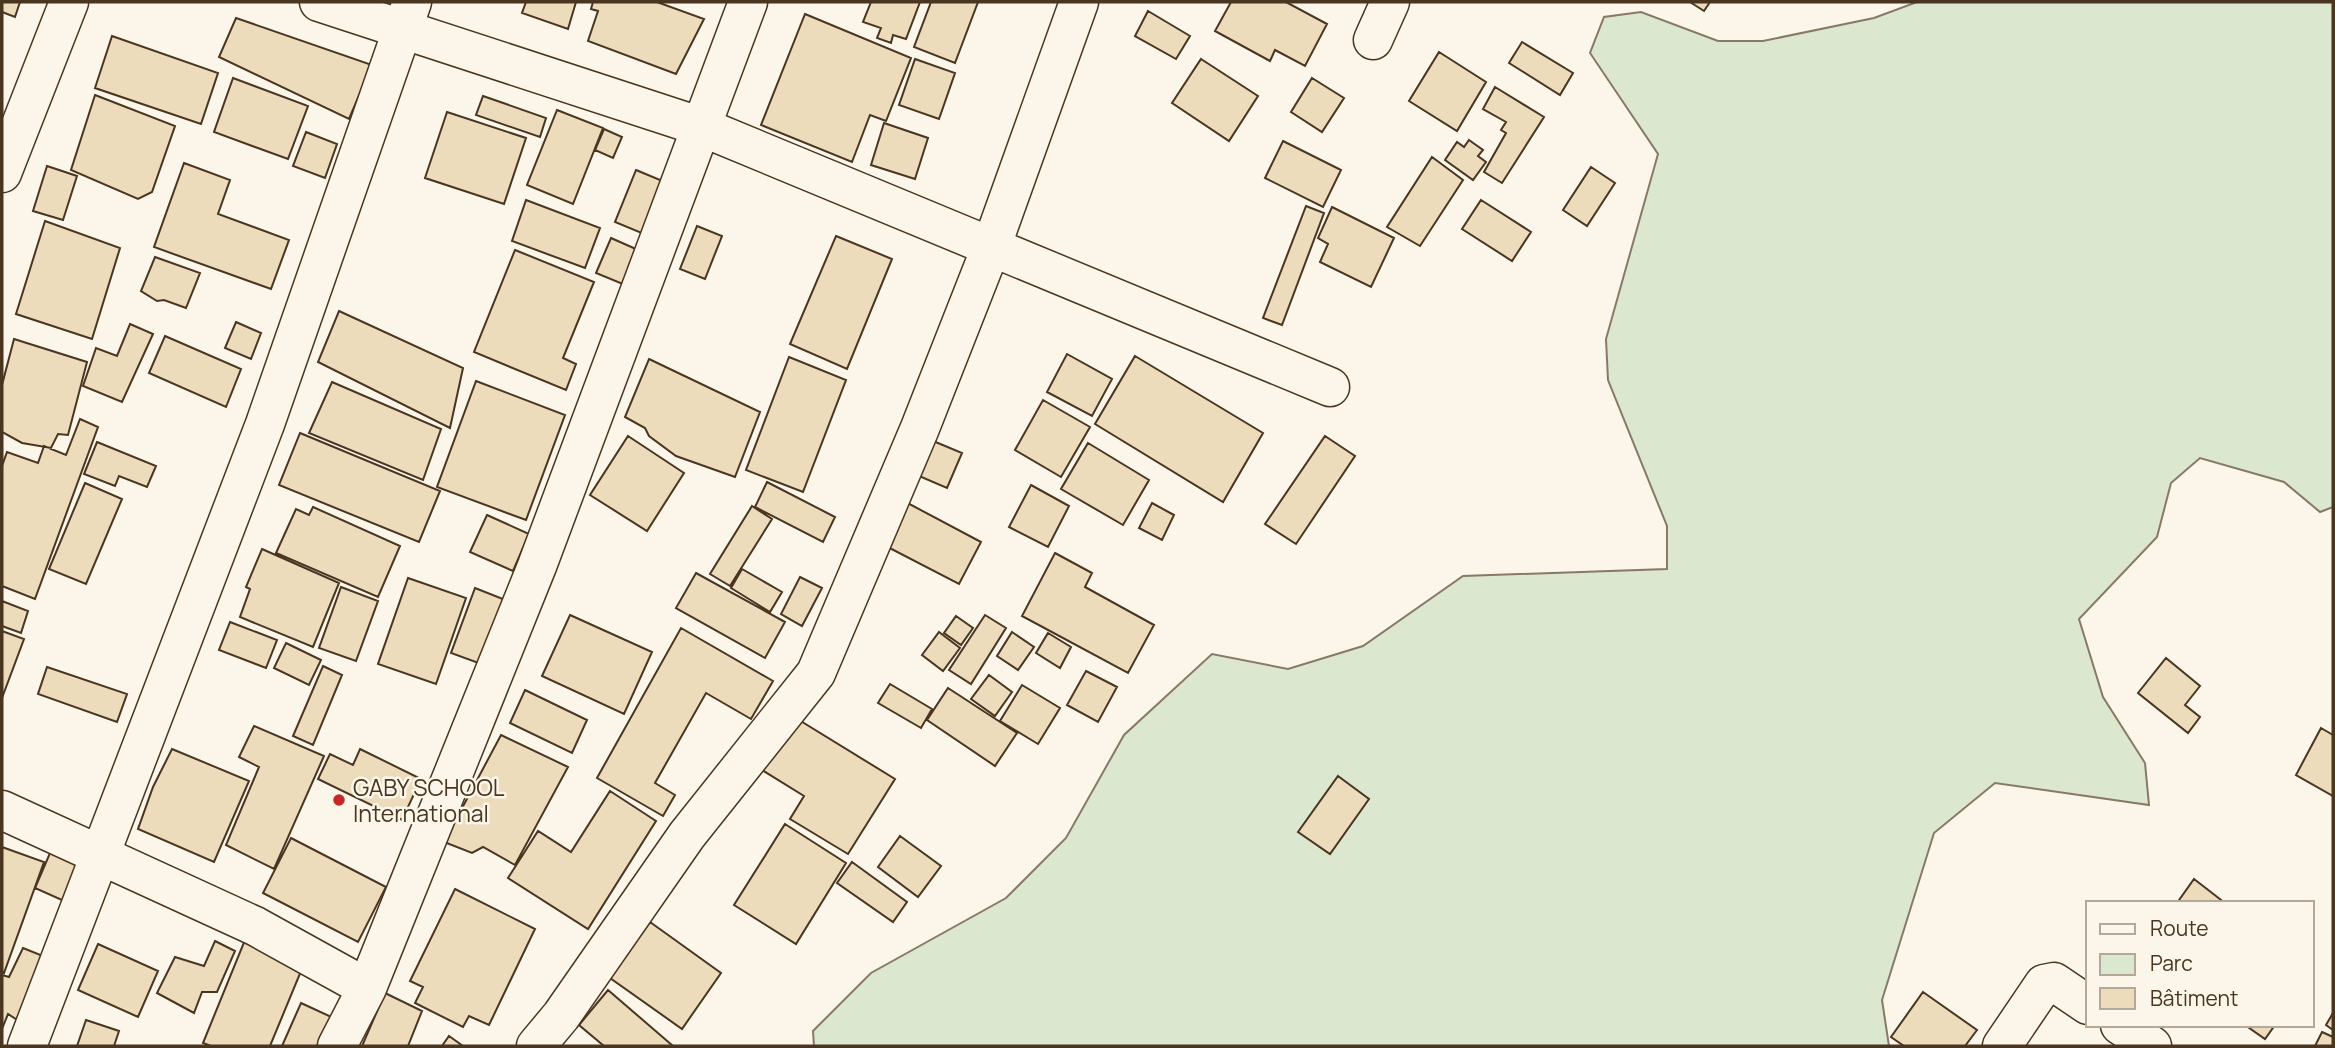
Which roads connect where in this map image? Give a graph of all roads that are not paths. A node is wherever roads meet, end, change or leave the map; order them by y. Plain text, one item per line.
1 (69, 2) edge
2 (319, 2) edge
3 (748, 2) edge
4 (1079, 2) edge
5 (1390, 2) edge
6 (407, 16) edge
7 (1373, 40) dead end
8 (702, 127) junction
9 (2, 173) edge
10 (992, 245) junction
11 (1330, 387) dead end
12 (2, 810) edge
13 (100, 855) junction
14 (368, 988) junction
15 (2086, 1004) edge
16 (2123, 1027) edge
17 (27, 1046) edge
18 (337, 1046) edge
19 (536, 1046) edge
20 (2002, 1046) edge
21 (2152, 1046) edge

1 - 9 street
2 - 6 street
3 - 8 street
4 - 10 street
5 - 7 street
6 - 8 street
6 - 13 street
8 - 10 street
8 - 14 street
10 - 11 street
10 - 19 street
12 - 13 street
13 - 14 street
13 - 17 street
14 - 18 street
15 - 20 street
16 - 21 street

